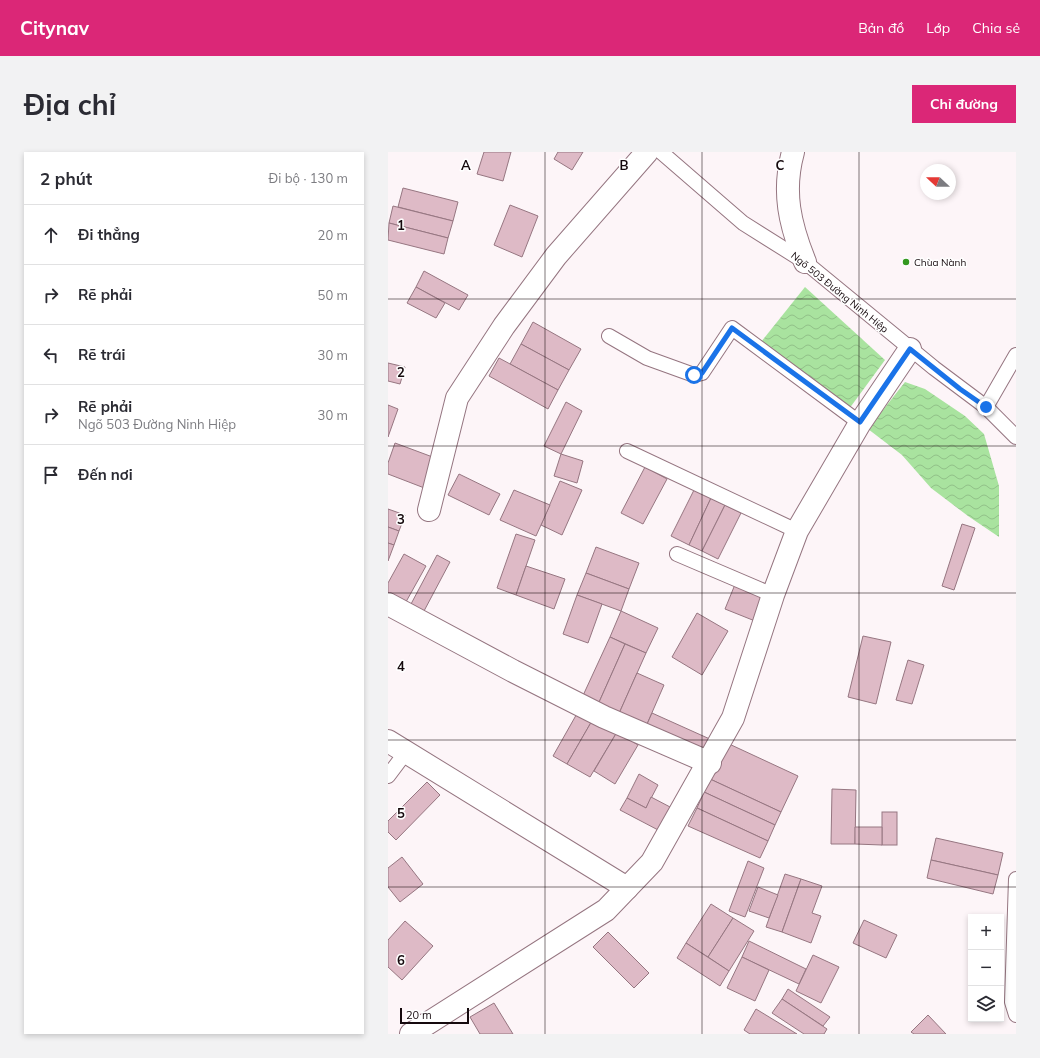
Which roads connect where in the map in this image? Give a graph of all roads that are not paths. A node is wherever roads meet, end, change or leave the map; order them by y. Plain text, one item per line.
1 (646, 152) edge
2 (661, 152) edge
3 (793, 152) edge
4 (805, 262) junction
5 (609, 336) dead end
6 (910, 349) junction
7 (1016, 355) edge
8 (986, 407) junction
9 (860, 422) junction
10 (1016, 437) edge
11 (627, 451) dead end
12 (429, 510) dead end
13 (797, 531) junction
14 (677, 554) dead end
15 (773, 595) junction
16 (388, 604) edge
17 (397, 746) edge
18 (710, 763) junction
19 (388, 776) edge
20 (1016, 879) edge
21 (627, 888) junction
22 (1016, 1015) edge
23 (411, 1034) edge

1 - 12 street
2 - 4 lane, Ngõ 503 Đường Ninh Hiệp
3 - 4 street
4 - 6 lane, Ngõ 503 Đường Ninh Hiệp
5 - 9 lane
6 - 8 lane, Ngõ 503 Đường Ninh Hiệp
6 - 9 street
7 - 8 lane
8 - 10 lane, Ngõ 503 Đường Ninh Hiệp
9 - 13 street
11 - 13 lane
13 - 15 street
14 - 15 lane
15 - 18 street
16 - 18 street
17 - 19 lane
17 - 21 street
18 - 21 street
20 - 22 lane
21 - 23 street

